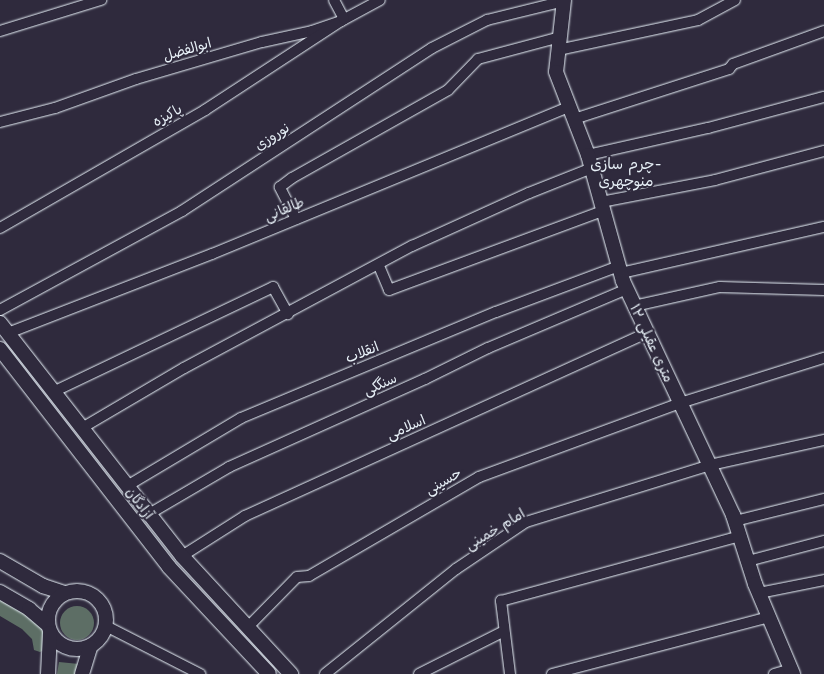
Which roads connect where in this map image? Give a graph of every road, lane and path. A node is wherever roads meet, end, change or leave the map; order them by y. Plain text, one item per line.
1 (101, 0) edge
2 (334, 0) edge
3 (380, 0) edge
4 (735, 0) edge
5 (564, 1) edge
6 (344, 19) junction
7 (0, 31) edge
8 (824, 31) edge
9 (559, 43) junction
10 (824, 97) edge
11 (572, 113) junction
12 (0, 122) edge
13 (824, 151) edge
14 (590, 161) junction
15 (602, 207) junction
16 (296, 219) junction
17 (824, 227) edge
18 (0, 228) edge
19 (379, 266) junction
20 (620, 269) junction
21 (627, 289) junction
22 (824, 290) edge
23 (634, 306) junction
24 (0, 310) edge
25 (288, 314) junction
26 (4, 328) edge
27 (647, 333) junction
28 (0, 349) edge
29 (824, 358) edge
30 (54, 392) junction
31 (680, 403) junction
32 (82, 428) junction
33 (824, 440) edge
34 (710, 465) junction
35 (127, 486) junction
36 (824, 499) edge
37 (149, 514) junction
38 (735, 521) junction
39 (740, 536) junction
40 (824, 540) edge
41 (182, 556) junction
42 (0, 561) edge
43 (748, 561) junction
44 (824, 580) edge
45 (0, 592) edge
46 (64, 593) junction
47 (759, 593) junction
48 (233, 613) junction
49 (769, 617) junction
50 (222, 624) junction
51 (106, 626) junction
52 (49, 628) junction
53 (247, 628) junction
54 (504, 631) junction
55 (90, 647) junction
56 (792, 672) edge
57 (48, 674) edge
58 (82, 674) edge
59 (200, 674) edge
60 (269, 674) edge
61 (291, 674) edge
62 (325, 674) edge
63 (419, 674) edge
64 (510, 674) edge
65 (552, 674) edge
66 (774, 674) edge

1 - 7 street
2 - 6 street
3 - 6 street, ابوالفضل
4 - 9 street
5 - 9 street, ۱۲ متری عقیلی
5 - 24 street, نوروزی
6 - 12 street, ابوالفضل
6 - 18 street, پاکیزه
8 - 11 street, طالقانی
9 - 11 street, ۱۲ متری عقیلی
9 - 16 street
10 - 14 street
11 - 14 street, ۱۲ متری عقیلی
11 - 16 street, طالقانی
13 - 15 street
14 - 15 street, ۱۲ متری عقیلی
14 - 19 street
15 - 19 street
15 - 20 street, ۱۲ متری عقیلی
16 - 26 street, طالقانی
17 - 20 street, انقلاب
19 - 25 street
20 - 21 street, ۱۲ متری عقیلی
20 - 35 street, انقلاب
21 - 23 street, ۱۲ متری عقیلی
21 - 37 street, سنگکی
22 - 23 street
23 - 27 street, ۱۲ متری عقیلی
25 - 30 street
25 - 32 street
26 - 30 street, آزادگان
27 - 31 street, ۱۲ متری عقیلی
27 - 41 street, اسلامی
28 - 50 street, آزادگان
29 - 31 street, حسینی
30 - 32 street, آزادگان
31 - 34 street, ۱۲ متری عقیلی
31 - 53 street, حسینی
32 - 35 street, آزادگان
33 - 34 street, امام خمینی
34 - 38 street, ۱۲ متری عقیلی
34 - 62 street, امام خمینی
35 - 37 street, آزادگان
36 - 38 street
37 - 41 street, آزادگان
38 - 39 street, ۱۲ متری عقیلی
39 - 43 street, ۱۲ متری عقیلی
39 - 54 street
40 - 43 street
41 - 48 street, آزادگان
42 - 46 street
43 - 47 street, ۱۲ متری عقیلی
44 - 47 street
45 - 52 street
46 - 51 street
46 - 52 street
47 - 49 street, ۱۲ متری عقیلی
48 - 50 street
48 - 53 street, آزادگان
49 - 56 street, ۱۲ متری عقیلی
49 - 65 street
50 - 60 street, آزادگان
51 - 55 street
51 - 59 street
52 - 55 street
52 - 57 street
53 - 61 street, آزادگان
54 - 63 street
54 - 64 street
55 - 58 street
56 - 66 street

